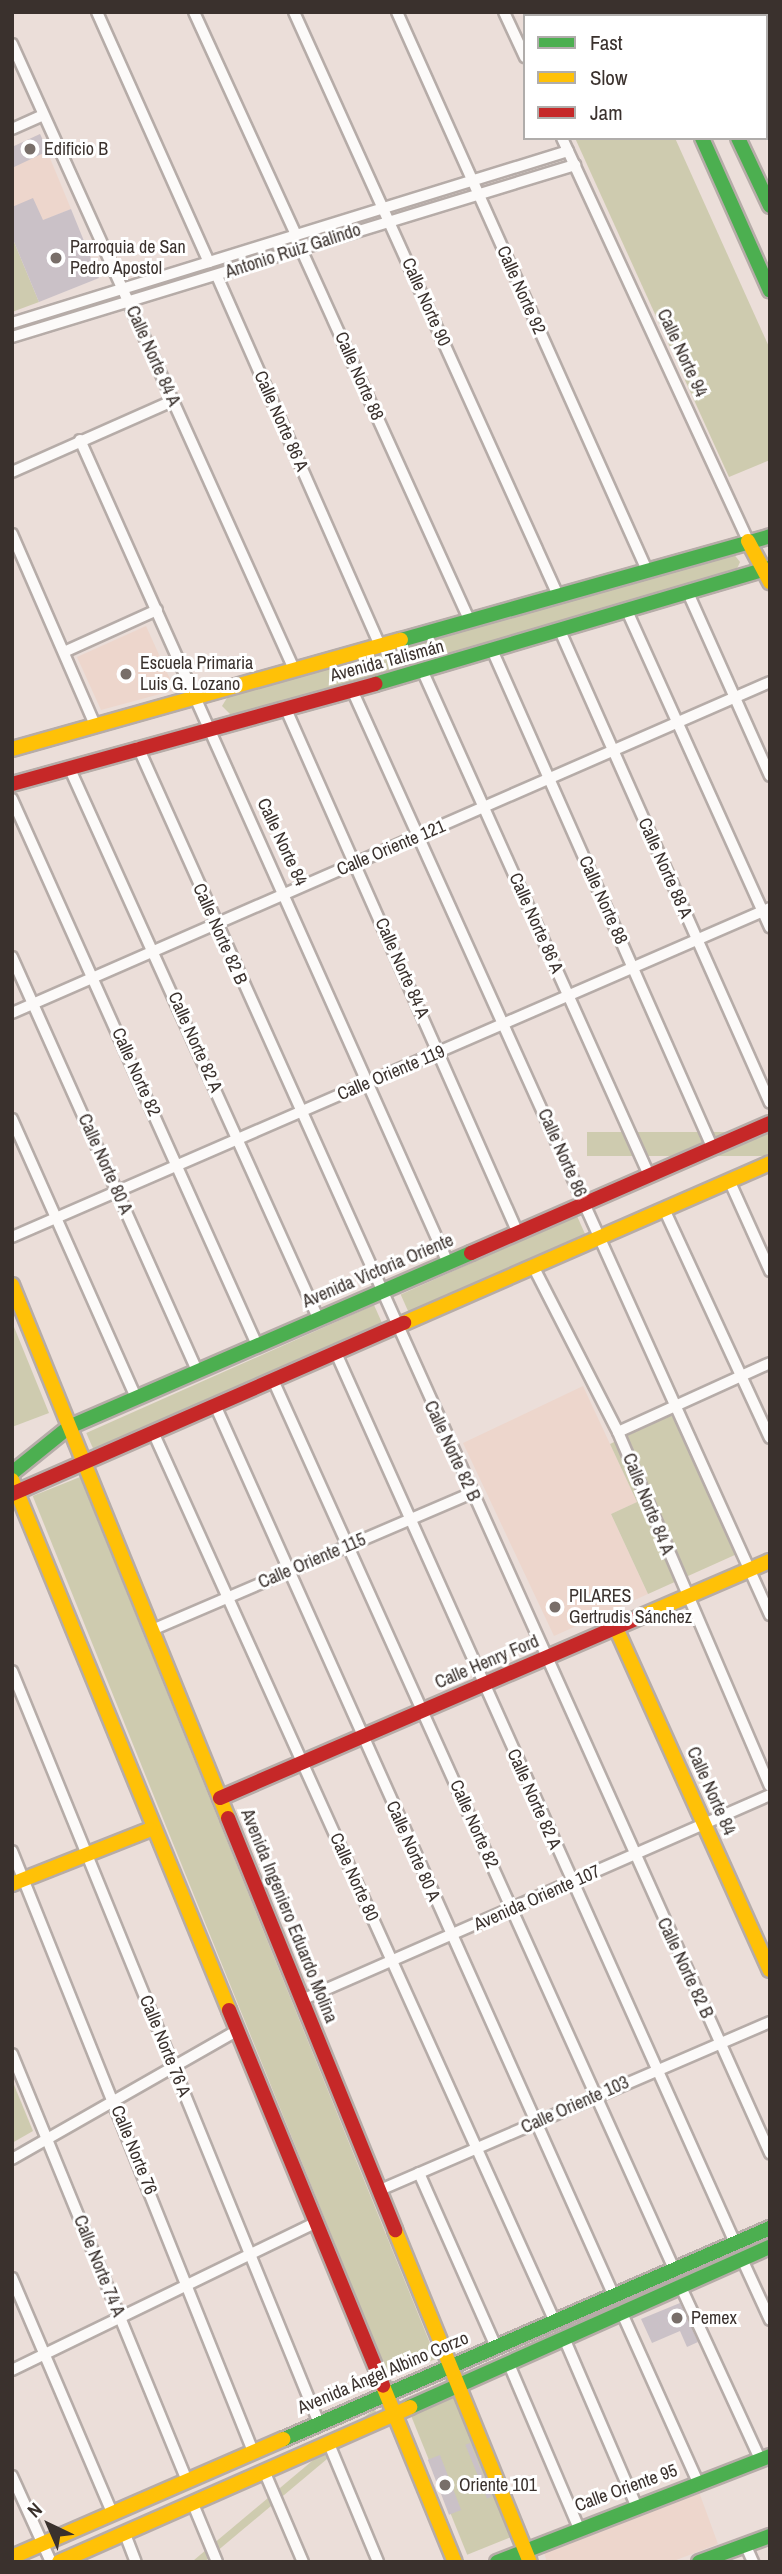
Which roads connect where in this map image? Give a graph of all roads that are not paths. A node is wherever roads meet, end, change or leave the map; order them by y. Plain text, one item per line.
1 (96, 12) edge
2 (194, 12) edge
3 (294, 12) edge
4 (397, 12) edge
5 (504, 12) edge
6 (12, 44) edge
7 (523, 53) edge
8 (43, 114) junction
9 (12, 129) edge
10 (563, 140) edge
11 (703, 140) edge
12 (739, 140) edge
13 (568, 151) junction
14 (575, 165) junction
15 (471, 181) junction
16 (477, 193) junction
17 (770, 206) edge
18 (384, 207) junction
19 (389, 220) junction
20 (296, 235) junction
21 (301, 249) junction
22 (209, 262) junction
23 (217, 276) junction
24 (123, 289) junction
25 (770, 291) edge
26 (129, 302) junction
27 (12, 323) edge
28 (12, 337) edge
29 (172, 401) junction
30 (80, 440) junction
31 (12, 472) edge
32 (12, 534) edge
33 (770, 536) edge
34 (748, 541) junction
35 (646, 568) junction
36 (768, 573) edge
37 (557, 593) junction
38 (689, 595) junction
39 (157, 610) junction
40 (628, 613) junction
41 (469, 619) junction
42 (561, 633) junction
43 (379, 643) junction
44 (65, 652) junction
45 (493, 652) junction
46 (293, 667) junction
47 (423, 672) junction
48 (770, 681) edge
49 (353, 692) junction
50 (735, 696) junction
51 (196, 699) junction
52 (285, 707) junction
53 (676, 723) junction
54 (95, 725) junction
55 (208, 727) junction
56 (138, 747) junction
57 (12, 749) edge
58 (612, 751) junction
59 (69, 767) junction
60 (770, 776) edge
61 (549, 779) junction
62 (12, 783) edge
63 (12, 799) edge
64 (484, 808) junction
65 (418, 837) junction
66 (355, 863) junction
67 (285, 894) junction
68 (766, 910) edge
69 (215, 925) junction
70 (770, 928) edge
71 (698, 940) junction
72 (154, 951) junction
73 (12, 957) edge
74 (633, 968) junction
75 (93, 978) junction
76 (569, 996) junction
77 (33, 1003) junction
78 (12, 1013) edge
79 (503, 1024) junction
80 (439, 1052) junction
81 (367, 1082) junction
82 (770, 1103) edge
83 (301, 1111) junction
84 (12, 1119) edge
85 (770, 1124) edge
86 (238, 1139) junction
87 (713, 1149) junction
88 (770, 1163) edge
89 (178, 1165) junction
90 (649, 1175) junction
91 (729, 1180) junction
92 (117, 1191) junction
93 (584, 1202) junction
94 (664, 1209) junction
95 (57, 1219) junction
96 (517, 1231) junction
97 (599, 1236) junction
98 (12, 1237) edge
99 (448, 1262) junction
100 (533, 1266) junction
101 (770, 1271) edge
102 (12, 1285) edge
103 (380, 1292) junction
104 (318, 1318) junction
105 (395, 1327) junction
106 (257, 1345) junction
107 (336, 1353) junction
108 (770, 1363) edge
109 (197, 1370) junction
110 (742, 1374) junction
111 (273, 1380) junction
112 (136, 1398) junction
113 (215, 1405) junction
114 (676, 1406) junction
115 (69, 1427) junction
116 (153, 1432) junction
117 (618, 1432) junction
118 (770, 1438) edge
119 (83, 1460) junction
120 (12, 1473) edge
121 (14, 1488) edge
122 (471, 1493) junction
123 (410, 1519) junction
124 (349, 1545) junction
125 (770, 1561) edge
126 (750, 1570) junction
127 (288, 1571) junction
128 (228, 1598) junction
129 (686, 1598) junction
130 (770, 1615) edge
131 (616, 1628) junction
132 (152, 1630) junction
133 (545, 1658) junction
134 (12, 1671) edge
135 (483, 1684) junction
136 (422, 1711) junction
137 (362, 1737) junction
138 (303, 1763) junction
139 (770, 1786) edge
140 (770, 1795) edge
141 (220, 1798) junction
142 (705, 1825) junction
143 (151, 1829) junction
144 (12, 1851) edge
145 (86, 1855) junction
146 (633, 1856) junction
147 (18, 1882) edge
148 (571, 1882) junction
149 (511, 1908) junction
150 (452, 1936) junction
151 (393, 1961) junction
152 (770, 1970) edge
153 (304, 1999) junction
154 (770, 2022) edge
155 (236, 2031) junction
156 (720, 2043) junction
157 (12, 2054) edge
158 (174, 2067) junction
159 (657, 2070) junction
160 (596, 2096) junction
161 (114, 2101) junction
162 (536, 2122) junction
163 (46, 2140) junction
164 (475, 2149) junction
165 (770, 2153) edge
166 (12, 2159) edge
167 (419, 2174) junction
168 (380, 2190) junction
169 (317, 2222) junction
170 (770, 2228) edge
171 (734, 2243) junction
172 (770, 2247) edge
173 (250, 2254) junction
174 (742, 2259) junction
175 (674, 2269) junction
176 (12, 2278) edge
177 (190, 2285) junction
178 (680, 2285) junction
179 (614, 2296) junction
180 (621, 2311) junction
181 (120, 2318) junction
182 (770, 2320) edge
183 (555, 2322) junction
184 (564, 2338) junction
185 (496, 2347) junction
186 (46, 2353) junction
187 (508, 2362) junction
188 (453, 2365) junction
189 (12, 2370) edge
190 (460, 2384) junction
191 (384, 2393) junction
192 (393, 2414) junction
193 (318, 2421) junction
194 (329, 2444) junction
195 (252, 2449) junction
196 (765, 2457) edge
197 (265, 2473) junction
198 (12, 2476) edge
199 (186, 2478) junction
200 (698, 2482) junction
201 (193, 2504) junction
202 (636, 2505) junction
203 (112, 2512) junction
204 (578, 2526) junction
205 (125, 2534) junction
206 (770, 2536) edge
207 (43, 2543) junction
208 (745, 2544) junction
209 (525, 2546) junction
210 (12, 2557) edge
211 (51, 2562) edge
212 (59, 2562) edge
213 (136, 2562) edge
214 (217, 2562) edge
215 (303, 2562) edge
216 (378, 2562) edge
217 (455, 2562) edge
218 (497, 2562) edge
219 (530, 2562) edge
220 (699, 2562) edge
221 (753, 2562) edge

1 - 22 street
2 - 20 street
3 - 18 street, Calle Norte 90
4 - 15 street, Calle Norte 92
5 - 7 street
6 - 8 street, Calle Norte 84 A
8 - 9 street
8 - 24 street, Calle Norte 84 A
10 - 13 street, Calle Norte 94
11 - 25 main road
12 - 17 main road
13 - 14 street, Calle Norte 94
13 - 15 street, Antonio Ruiz Galindo
14 - 16 street, Antonio Ruiz Galindo
14 - 34 street, Calle Norte 94
15 - 16 street, Calle Norte 92
15 - 18 street, Antonio Ruiz Galindo
16 - 19 street, Antonio Ruiz Galindo
16 - 35 street, Calle Norte 92
18 - 19 street, Calle Norte 90
18 - 20 street, Antonio Ruiz Galindo
19 - 21 street, Antonio Ruiz Galindo
19 - 37 street, Calle Norte 90
20 - 22 street, Antonio Ruiz Galindo
21 - 23 street, Antonio Ruiz Galindo
21 - 41 street, Calle Norte 88
22 - 24 street, Antonio Ruiz Galindo
23 - 26 street, Antonio Ruiz Galindo
23 - 43 street, Calle Norte 86 A
24 - 26 street, Calle Norte 84 A
24 - 27 street, Antonio Ruiz Galindo
26 - 28 street, Antonio Ruiz Galindo
26 - 29 street, Calle Norte 84 A
29 - 30 street
29 - 46 street, Calle Norte 84 A
30 - 31 street
30 - 39 street, Calle Norte 84
32 - 44 street
33 - 34 main road, Avenida Talismán
34 - 35 main road, Avenida Talismán
34 - 36 main road, Calle Norte 94
35 - 37 main road, Avenida Talismán
36 - 38 main road, Avenida Talismán
37 - 41 main road, Avenida Talismán
38 - 40 main road, Avenida Talismán
38 - 50 street
39 - 44 street
39 - 51 street, Calle Norte 84
40 - 42 main road, Avenida Talismán
40 - 53 street
41 - 43 main road, Avenida Talismán
42 - 45 main road, Avenida Talismán
42 - 58 street, Calle Norte 88 A
43 - 46 main road, Avenida Talismán
44 - 54 street
45 - 47 main road, Avenida Talismán
45 - 61 street, Calle Norte 88
46 - 51 main road, Avenida Talismán
47 - 49 main road, Avenida Talismán
47 - 64 street, Calle Norte 86 A
48 - 50 street, Calle Oriente 121
49 - 52 main road, Avenida Talismán
49 - 65 street, Calle Norte 86
50 - 53 street, Calle Oriente 121
50 - 60 street
51 - 54 main road, Avenida Talismán
51 - 55 street, Calle Norte 84
52 - 55 main road, Avenida Talismán
52 - 66 street, Calle Norte 84 A
53 - 58 street, Calle Oriente 121
53 - 68 street
54 - 57 main road, Avenida Talismán
55 - 56 main road, Avenida Talismán
55 - 67 street, Calle Norte 84
56 - 59 main road, Avenida Talismán
56 - 69 street, Calle Norte 82 B
58 - 61 street, Calle Oriente 121
58 - 71 street, Calle Norte 88 A
59 - 62 main road, Avenida Talismán
59 - 72 street, Calle Norte 82 A
61 - 64 street, Calle Oriente 121
61 - 74 street, Calle Norte 88
63 - 75 street, Calle Norte 82
64 - 65 street, Calle Oriente 121
64 - 76 street, Calle Norte 86 A
65 - 66 street, Calle Oriente 121
65 - 79 street, Calle Norte 86
66 - 67 street, Calle Oriente 121
66 - 80 street, Calle Norte 84 A
67 - 69 street, Calle Oriente 121
67 - 81 street, Calle Norte 84
68 - 70 street
68 - 71 street, Calle Oriente 119
69 - 72 street, Calle Oriente 121
69 - 83 street, Calle Norte 82 B
71 - 74 street, Calle Oriente 119
71 - 82 street, Calle Norte 88 A
72 - 75 street, Calle Oriente 121
72 - 86 street, Calle Norte 82 A
73 - 77 street, Calle Norte 80 A
74 - 76 street, Calle Oriente 119
74 - 87 street, Calle Norte 88
75 - 77 street, Calle Oriente 121
75 - 89 street, Calle Norte 82
76 - 79 street, Calle Oriente 119
76 - 90 street, Calle Norte 86 A
77 - 78 street, Calle Oriente 121
77 - 92 street, Calle Norte 80 A
79 - 80 street, Calle Oriente 119
79 - 93 street, Calle Norte 86
80 - 81 street, Calle Oriente 119
80 - 96 street, Calle Norte 84 A
81 - 83 street, Calle Oriente 119
81 - 99 street, Calle Norte 84
83 - 86 street, Calle Oriente 119
83 - 103 street, Calle Norte 82 B
84 - 95 street
85 - 87 main road, Avenida Victoria Oriente
86 - 89 street, Calle Oriente 119
86 - 104 street, Calle Norte 82 A
87 - 90 main road, Avenida Victoria Oriente
88 - 91 main road
89 - 92 street, Calle Oriente 119
89 - 106 street, Calle Norte 82
90 - 93 main road, Avenida Victoria Oriente
91 - 94 main road
91 - 101 street
92 - 95 street, Calle Oriente 119
92 - 109 street, Calle Norte 80 A
93 - 96 main road, Avenida Victoria Oriente
93 - 97 street, Calle Norte 86
94 - 97 main road
94 - 110 street
95 - 98 street, Calle Oriente 119
95 - 112 street
96 - 99 main road, Avenida Victoria Oriente
97 - 100 main road
97 - 114 street, Calle Norte 86
99 - 103 main road, Avenida Victoria Oriente
100 - 105 main road
100 - 117 street, Calle Norte 84 A
102 - 115 main road, Avenida Ingeniero Eduardo Molina
103 - 104 main road, Avenida Victoria Oriente
103 - 105 street, Calle Norte 82 B
104 - 106 main road, Avenida Victoria Oriente
105 - 107 main road
105 - 122 street, Calle Norte 82 B
106 - 109 main road, Avenida Victoria Oriente
107 - 111 main road
107 - 123 street, Calle Norte 82 A
108 - 110 street
109 - 112 main road, Avenida Victoria Oriente
110 - 114 street
110 - 118 street
111 - 113 main road
111 - 124 street, Calle Norte 82
112 - 115 main road, Avenida Victoria Oriente
113 - 116 main road
113 - 127 street, Calle Norte 80 A
114 - 117 street
114 - 126 street, Calle Norte 86
115 - 119 main road, Avenida Ingeniero Eduardo Molina
115 - 120 main road, Avenida Victoria Oriente
116 - 119 main road
116 - 128 street, Calle Norte 80
117 - 129 street, Calle Norte 84 A
119 - 121 main road
119 - 132 main road, Avenida Ingeniero Eduardo Molina
121 - 143 main road
122 - 123 street, Calle Oriente 115
122 - 133 street, Calle Norte 82 B
123 - 124 street, Calle Oriente 115
123 - 135 street, Calle Norte 82 A
124 - 127 street, Calle Oriente 115
124 - 136 street, Calle Norte 82
125 - 126 main road, Calle Henry Ford
126 - 129 main road, Calle Henry Ford
126 - 130 street, Calle Norte 86
127 - 128 street, Calle Oriente 115
127 - 137 street, Calle Norte 80 A
128 - 132 street, Calle Oriente 115
128 - 138 street, Calle Norte 80
129 - 131 main road, Calle Henry Ford
129 - 139 street, Calle Norte 84 A
131 - 133 main road, Calle Henry Ford
131 - 142 main road, Calle Norte 84
132 - 141 main road, Avenida Ingeniero Eduardo Molina
133 - 135 main road, Calle Henry Ford
133 - 146 street, Calle Norte 82 B
134 - 145 street, Calle Norte 76 A
135 - 136 main road, Calle Henry Ford
135 - 148 street, Calle Norte 82 A
136 - 137 main road, Calle Henry Ford
136 - 149 street, Calle Norte 82
137 - 138 main road, Calle Henry Ford
137 - 150 street, Calle Norte 80 A
138 - 141 main road, Calle Henry Ford
138 - 151 street, Calle Norte 80
140 - 142 street, Avenida Oriente 107
141 - 153 main road, Avenida Ingeniero Eduardo Molina
142 - 146 street, Avenida Oriente 107
142 - 152 main road, Calle Norte 84
143 - 145 main road
143 - 155 main road
144 - 147 street, Calle Norte 76
145 - 147 main road
145 - 158 street, Calle Norte 76 A
146 - 148 street, Avenida Oriente 107
146 - 156 street, Calle Norte 82 B
147 - 161 street, Calle Norte 76
148 - 149 street, Avenida Oriente 107
148 - 159 street, Calle Norte 82 A
149 - 150 street, Avenida Oriente 107
149 - 160 street, Calle Norte 82
150 - 151 street, Avenida Oriente 107
150 - 162 street, Calle Norte 80 A
151 - 153 street, Avenida Oriente 107
151 - 164 street, Calle Norte 80
153 - 168 main road, Avenida Ingeniero Eduardo Molina
154 - 156 street, Calle Oriente 103
155 - 158 street
155 - 169 main road
156 - 159 street, Calle Oriente 103
156 - 165 street, Calle Norte 82 B
157 - 163 street, Calle Norte 74 A
158 - 161 street
158 - 173 street, Calle Norte 76 A
159 - 160 street, Calle Oriente 103
159 - 171 street, Calle Norte 82 A
160 - 162 street, Calle Oriente 103
160 - 175 street, Calle Norte 82
161 - 163 street
161 - 177 street, Calle Norte 76
162 - 164 street, Calle Oriente 103
162 - 179 street, Calle Norte 80 A
163 - 166 street
163 - 181 street, Calle Norte 74 A
164 - 167 street, Calle Oriente 103
164 - 183 street, Calle Norte 80
167 - 168 street, Calle Oriente 103
167 - 185 street
168 - 188 main road, Avenida Ingeniero Eduardo Molina
169 - 173 street
169 - 191 main road
170 - 171 main road, Avenida Ángel Albino Corzo
171 - 175 main road, Avenida Ángel Albino Corzo
172 - 174 main road
173 - 177 street
173 - 193 street, Calle Norte 76 A
174 - 178 main road
174 - 182 street
175 - 179 main road, Avenida Ángel Albino Corzo
176 - 186 street
177 - 181 street
177 - 195 street, Calle Norte 76
178 - 180 main road
178 - 196 street
179 - 183 main road, Avenida Ángel Albino Corzo
180 - 184 main road
180 - 200 street
181 - 186 street
181 - 199 street, Calle Norte 74 A
183 - 185 main road, Avenida Ángel Albino Corzo
184 - 187 main road
184 - 202 street
185 - 188 main road, Avenida Ángel Albino Corzo
186 - 189 street
186 - 203 street
187 - 190 main road
187 - 204 street
188 - 190 main road, Avenida Ingeniero Eduardo Molina
188 - 191 main road, Avenida Ángel Albino Corzo
190 - 192 main road
190 - 209 main road, Avenida Ingeniero Eduardo Molina
191 - 192 main road
191 - 193 main road, Avenida Ángel Albino Corzo
192 - 194 main road
192 - 217 main road
193 - 195 main road, Avenida Ángel Albino Corzo
194 - 197 main road
194 - 216 street
195 - 199 main road, Avenida Ángel Albino Corzo
196 - 200 main road, Calle Oriente 95
197 - 201 main road
197 - 215 street
198 - 207 street
199 - 203 main road, Avenida Ángel Albino Corzo
200 - 202 main road, Calle Oriente 95
201 - 205 main road
201 - 214 street
202 - 204 main road, Calle Oriente 95
203 - 207 main road, Avenida Ángel Albino Corzo
204 - 209 main road, Calle Oriente 95
205 - 212 main road
205 - 213 street
206 - 208 main road
207 - 210 main road, Avenida Ángel Albino Corzo
207 - 211 street
208 - 220 main road
208 - 221 street
209 - 218 main road, Calle Oriente 95
209 - 219 main road, Avenida Ingeniero Eduardo Molina

